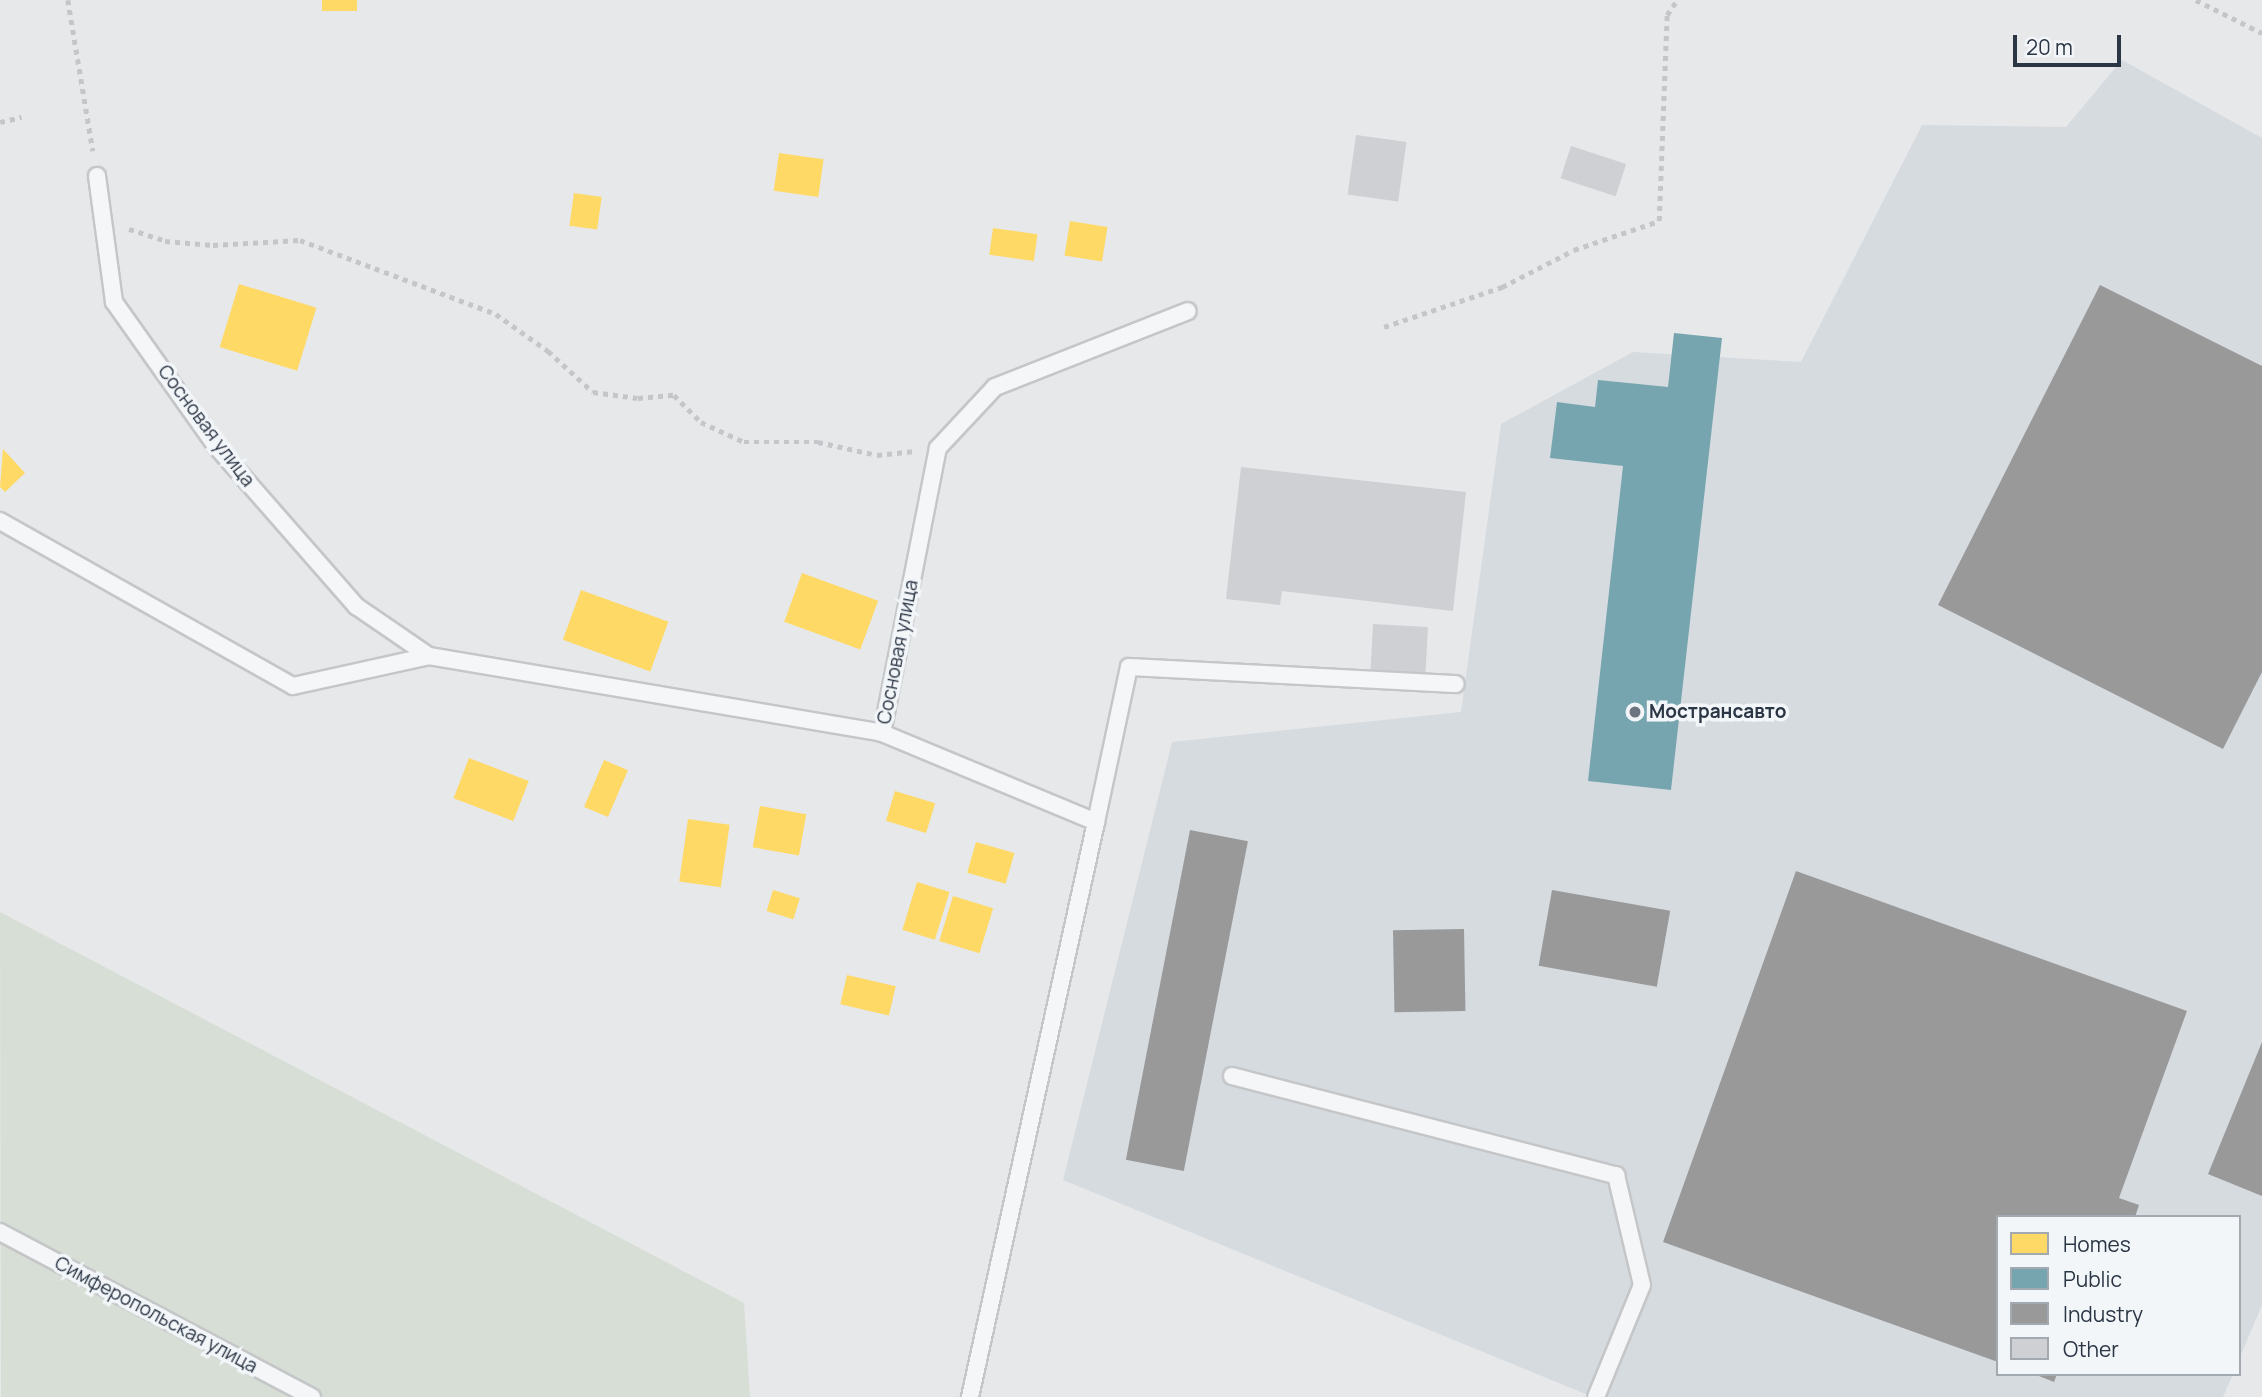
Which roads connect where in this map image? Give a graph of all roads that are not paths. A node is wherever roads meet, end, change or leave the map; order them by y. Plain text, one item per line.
1 (97, 176) road end
2 (1188, 311) dead end
3 (0, 521) edge
4 (429, 656) junction
5 (1456, 684) dead end
6 (881, 733) junction
7 (1096, 822) junction
8 (1232, 1076) dead end
9 (0, 1232) edge
10 (312, 1397) edge
11 (970, 1397) edge
12 (1596, 1397) edge

1 - 4 lane, Сосновая улица
2 - 6 lane, Сосновая улица
3 - 4 lane, Сосновая улица
4 - 6 lane, Сосновая улица
5 - 7 lane
6 - 7 lane
7 - 11 lane
8 - 12 lane
9 - 10 lane, Симферопольская улица

